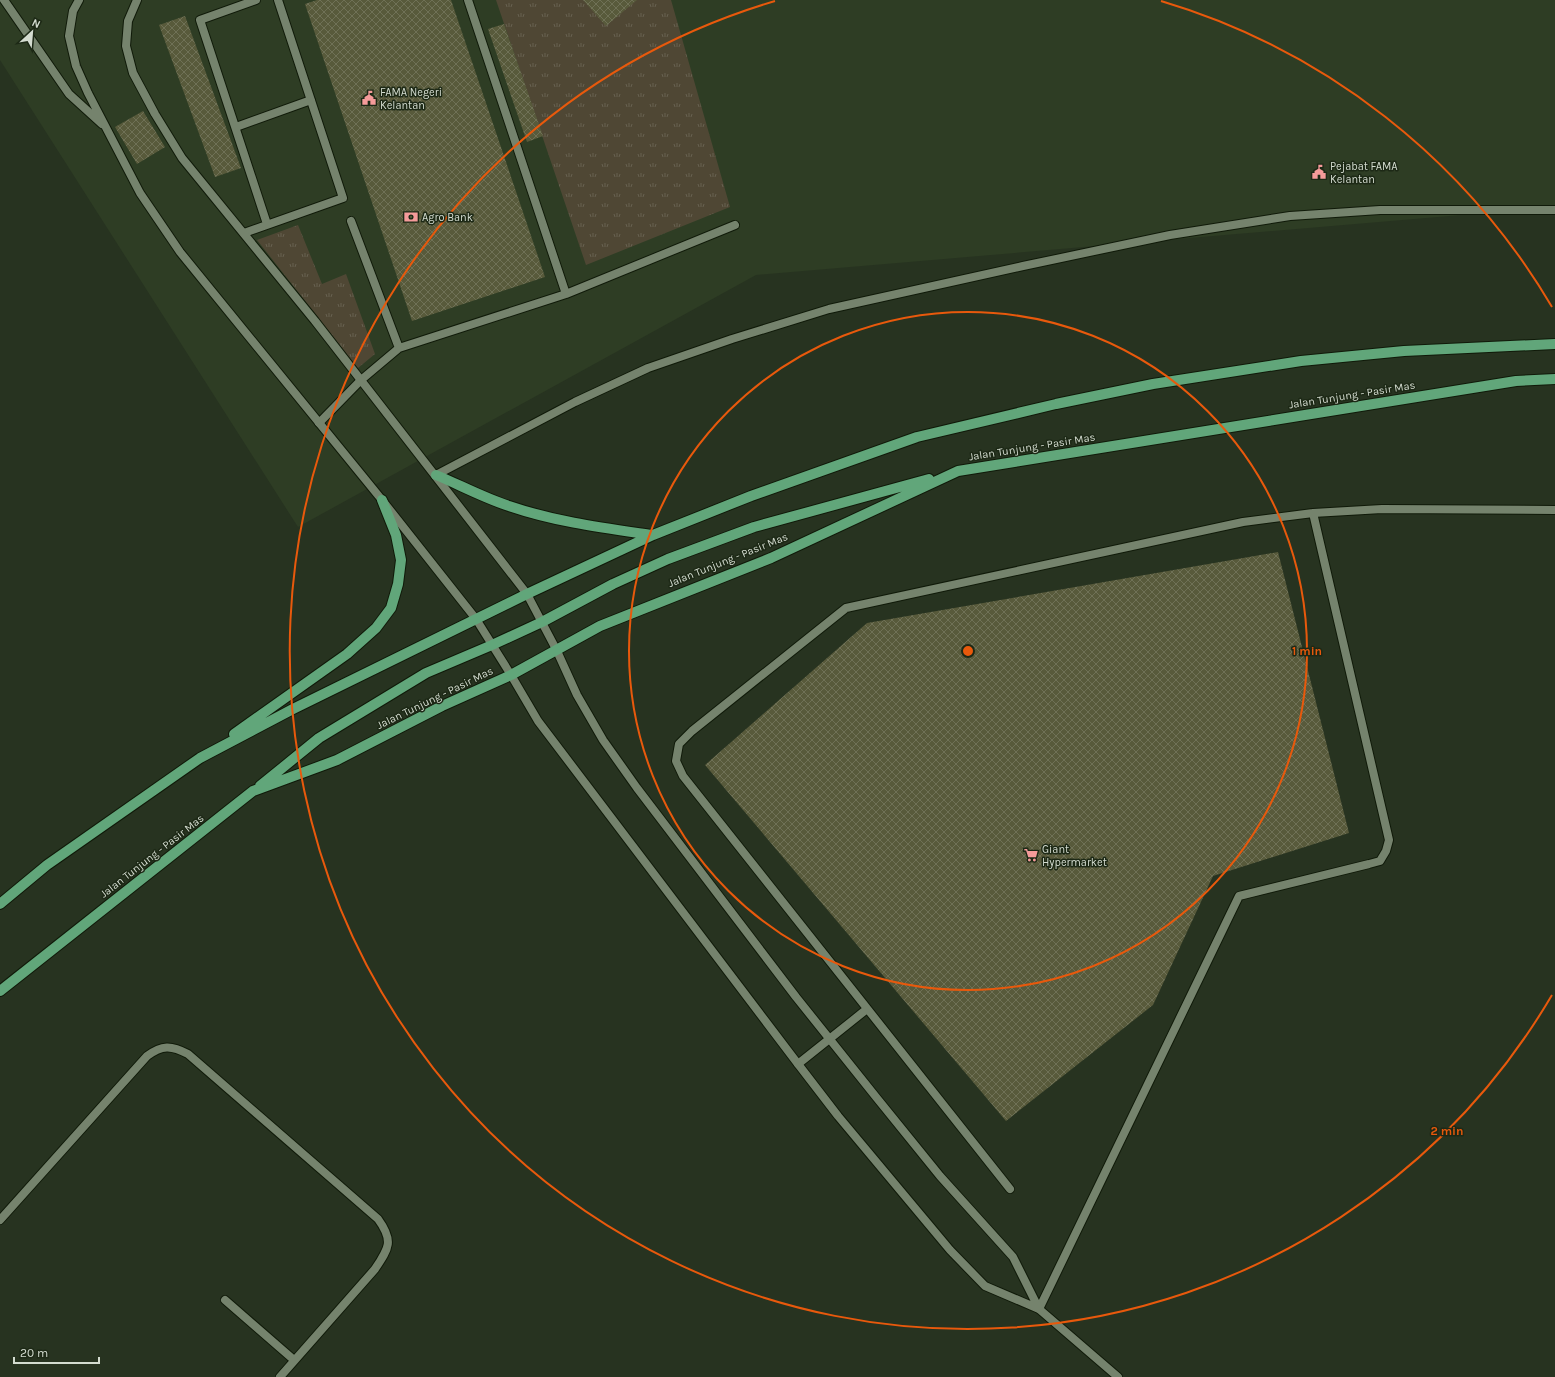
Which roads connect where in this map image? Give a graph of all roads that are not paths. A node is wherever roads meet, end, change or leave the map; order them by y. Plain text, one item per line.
1 (4, 0) edge
2 (79, 0) edge
3 (137, 0) edge
4 (256, 0) edge
5 (278, 0) edge
6 (468, 0) edge
7 (311, 100) junction
8 (106, 127) junction
9 (236, 127) junction
10 (1555, 210) edge
11 (351, 221) dead end
12 (267, 224) junction
13 (735, 225) dead end
14 (244, 233) junction
15 (566, 294) junction
16 (1555, 344) edge
17 (399, 348) junction
18 (1555, 379) edge
19 (361, 380) junction
20 (319, 423) junction
21 (958, 471) junction
22 (436, 475) junction
23 (382, 500) junction
24 (1555, 510) edge
25 (1313, 513) junction
26 (653, 535) junction
27 (527, 594) junction
28 (476, 619) junction
29 (542, 622) junction
30 (492, 645) junction
31 (557, 651) junction
32 (511, 675) junction
33 (200, 758) junction
34 (253, 791) junction
35 (0, 904) edge
36 (0, 991) edge
37 (868, 1010) junction
38 (830, 1039) junction
39 (798, 1064) junction
40 (1010, 1189) dead end
41 (0, 1220) edge
42 (225, 1300) dead end
43 (1039, 1309) junction
44 (294, 1360) junction
45 (280, 1377) edge
46 (1118, 1377) edge

1 - 8 street
2 - 8 street
3 - 14 street
4 - 9 street
5 - 7 street
6 - 15 street
7 - 9 street
7 - 12 street
8 - 20 street
9 - 12 street
10 - 22 street
11 - 17 street
12 - 14 street
13 - 15 street
14 - 19 street
15 - 17 street
16 - 26 main road
17 - 19 street
18 - 21 main road, Jalan Tunjung - Pasir Mas
19 - 20 street
19 - 22 street
20 - 23 street
21 - 29 main road
21 - 31 main road, Jalan Tunjung - Pasir Mas
22 - 26 main road
22 - 27 street
23 - 28 street
23 - 33 main road
24 - 25 street
25 - 37 street
25 - 43 street
26 - 27 main road
27 - 28 main road
27 - 29 street
28 - 30 street
28 - 33 main road
29 - 30 main road
29 - 31 street
30 - 32 street
30 - 34 main road
31 - 32 main road, Jalan Tunjung - Pasir Mas
31 - 38 street
32 - 34 main road, Jalan Tunjung - Pasir Mas
32 - 39 street
33 - 35 main road
34 - 36 main road, Jalan Tunjung - Pasir Mas
37 - 38 street
37 - 40 street
38 - 39 street
38 - 43 street
39 - 43 street
41 - 44 street
42 - 44 street
43 - 46 street
44 - 45 street

